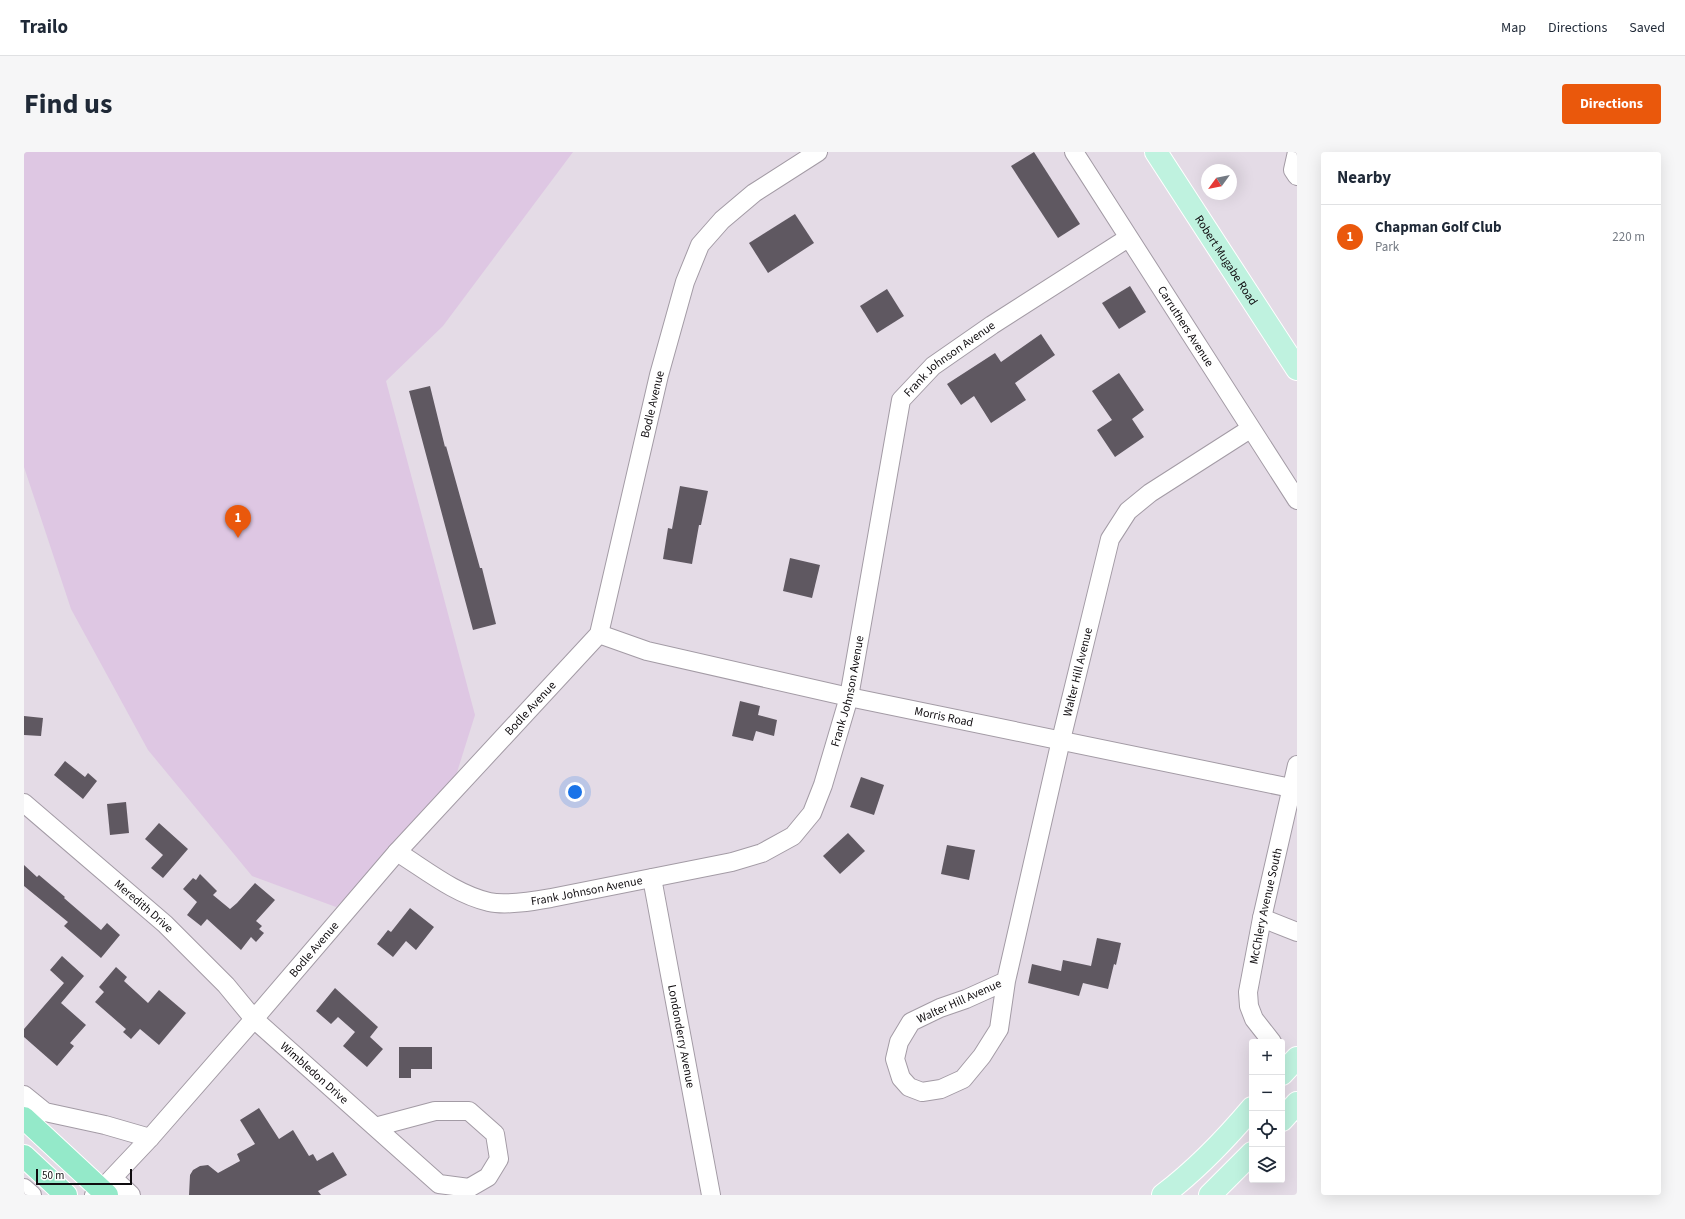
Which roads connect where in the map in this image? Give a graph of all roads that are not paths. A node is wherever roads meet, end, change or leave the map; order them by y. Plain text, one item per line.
1 (818, 152) edge
2 (1074, 152) edge
3 (1156, 152) edge
4 (1297, 152) edge
5 (1297, 176) edge
6 (1128, 238) junction
7 (1297, 369) edge
8 (1250, 429) junction
9 (1297, 500) edge
10 (599, 634) junction
11 (849, 697) junction
12 (1061, 740) junction
13 (1297, 765) edge
14 (1291, 788) junction
15 (24, 803) edge
16 (397, 852) junction
17 (652, 878) junction
18 (1262, 918) junction
19 (1297, 932) edge
20 (1006, 980) junction
21 (254, 1019) junction
22 (1270, 1039) edge
23 (24, 1095) edge
24 (1297, 1104) edge
25 (1249, 1111) edge
26 (1285, 1117) edge
27 (24, 1118) edge
28 (375, 1126) junction
29 (150, 1138) junction
30 (24, 1156) edge
31 (1249, 1156) edge
32 (24, 1188) edge
33 (104, 1189) edge
34 (32, 1195) edge
35 (66, 1195) edge
36 (131, 1195) edge
37 (712, 1195) edge
38 (1163, 1195) edge
39 (1210, 1195) edge

1 - 10 street, Bodle Avenue
2 - 6 street, Carruthers Avenue
3 - 7 main road, Robert Mugabe Road
4 - 5 street
6 - 8 street, Carruthers Avenue
6 - 11 street, Frank Johnson Avenue
8 - 9 street, Carruthers Avenue
8 - 12 street, Walter Hill Avenue
10 - 11 street, Morris Road
10 - 16 street, Bodle Avenue
11 - 12 street, Morris Road
11 - 17 street, Frank Johnson Avenue
12 - 14 street, Morris Road
12 - 20 street, Walter Hill Avenue
13 - 14 street, McChlery Avenue South
14 - 18 street, McChlery Avenue South
15 - 21 street, Meredith Drive
16 - 17 street, Frank Johnson Avenue
16 - 21 street, Bodle Avenue
17 - 37 street, Londonderry Avenue
18 - 19 street
18 - 22 street, McChlery Avenue South
20 - 20 street, Walter Hill Avenue
21 - 28 street, Wimbledon Drive
21 - 29 street, Bodle Avenue
23 - 29 street
24 - 26 main road
25 - 38 main road
27 - 33 highway
28 - 28 street, Wimbledon Drive
29 - 33 street, Bodle Avenue
30 - 35 highway
31 - 39 main road
32 - 34 street
33 - 36 street

